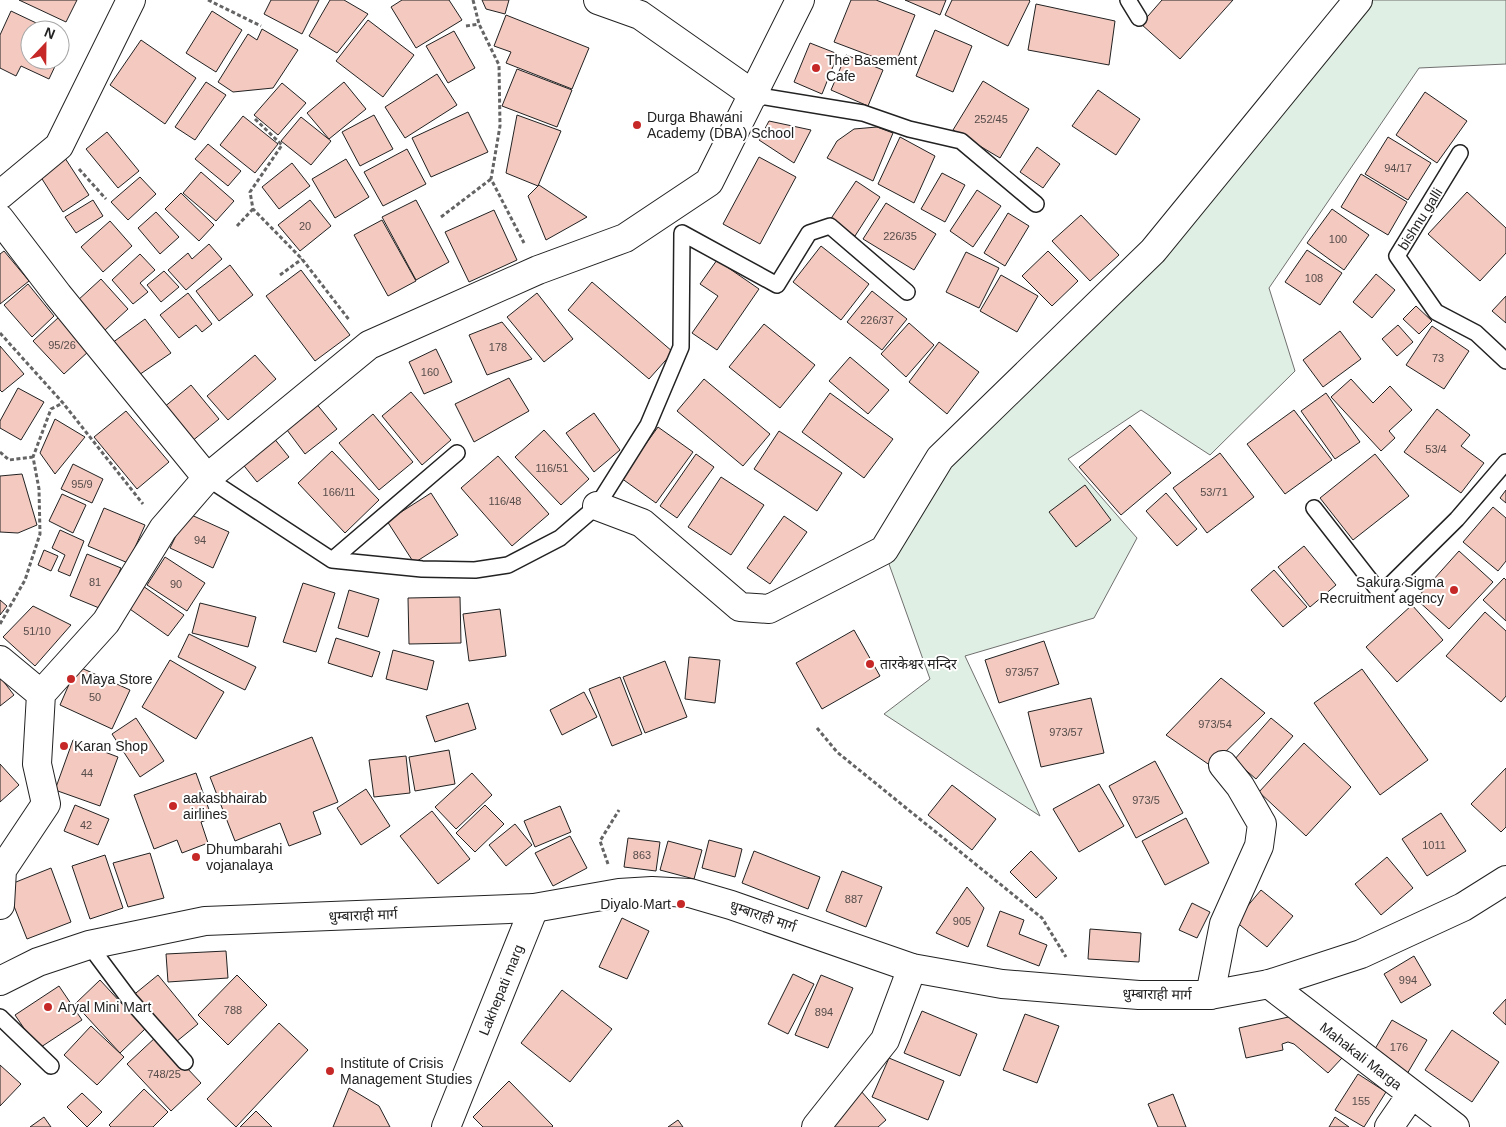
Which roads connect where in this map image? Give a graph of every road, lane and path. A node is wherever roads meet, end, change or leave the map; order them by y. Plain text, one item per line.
1 (130, 0) edge
2 (208, 0) edge
3 (473, 0) edge
4 (598, 0) edge
5 (800, 0) edge
6 (1358, 0) edge
7 (1130, 1) edge
8 (1139, 18) dead end
9 (480, 24) junction
10 (261, 26) dead end
11 (466, 26) dead end
12 (754, 95) junction
13 (255, 119) dead end
14 (59, 146) junction
15 (1460, 153) dead end
16 (492, 179) junction
17 (0, 195) edge
18 (106, 199) dead end
19 (1036, 204) dead end
20 (253, 209) junction
21 (441, 217) dead end
22 (0, 219) edge
23 (236, 226) dead end
24 (302, 259) junction
25 (538, 270) junction
26 (280, 275) dead end
27 (906, 292) dead end
28 (0, 333) edge
29 (369, 345) junction
30 (1506, 361) edge
31 (63, 403) junction
32 (0, 452) edge
33 (457, 453) dead end
34 (33, 457) junction
35 (1506, 462) edge
36 (206, 478) junction
37 (597, 506) junction
38 (1314, 508) dead end
39 (164, 530) junction
40 (332, 560) junction
41 (0, 624) edge
42 (0, 660) edge
43 (41, 694) junction
44 (817, 728) dead end
45 (1224, 765) dead end
46 (619, 810) dead end
47 (1, 869) edge
48 (1506, 880) edge
49 (619, 893) junction
50 (0, 905) edge
51 (534, 908) junction
52 (89, 945) junction
53 (912, 968) junction
54 (0, 981) edge
55 (1269, 984) junction
56 (1087, 991) junction
57 (1210, 995) junction
58 (0, 1017) edge
59 (185, 1062) dead end
60 (51, 1066) dead end
61 (1411, 1095) junction
62 (446, 1127) edge
63 (816, 1127) edge
64 (1389, 1127) edge
65 (1455, 1127) edge

1 - 14 street
2 - 10 path
3 - 9 path
4 - 12 street
5 - 12 street
6 - 37 street
7 - 8 lane
9 - 11 path
9 - 16 path
12 - 19 lane
12 - 25 street
13 - 20 path
14 - 17 street
14 - 18 path
15 - 30 lane, bishnu galli
16 - 21 path
16 - 25 path
20 - 23 path
20 - 24 path
22 - 36 street
24 - 26 path
24 - 29 path
25 - 29 street
27 - 37 lane
28 - 31 path
29 - 36 street
31 - 34 path
31 - 39 path
32 - 34 path
33 - 40 lane
34 - 41 path
35 - 38 lane
36 - 39 street
36 - 40 lane
37 - 40 lane
39 - 43 street
42 - 43 street
43 - 47 street
44 - 56 path
45 - 57 street
46 - 49 path
47 - 50 street
48 - 55 street, धुम्बाराही मार्ग
49 - 51 street, धुम्बाराही मार्ग
49 - 53 street, धुम्बाराही मार्ग
51 - 52 street, धुम्बाराही मार्ग
51 - 62 street, Lakhepati marg
52 - 54 street, धुम्बाराही मार्ग
52 - 59 lane
53 - 56 street, धुम्बाराही मार्ग
53 - 63 street
55 - 57 street, धुम्बाराही मार्ग
55 - 61 street, Mahakali Marga
56 - 57 street, धुम्बाराही मार्ग
58 - 60 lane
61 - 64 street
61 - 65 street, Mahakali Marga

